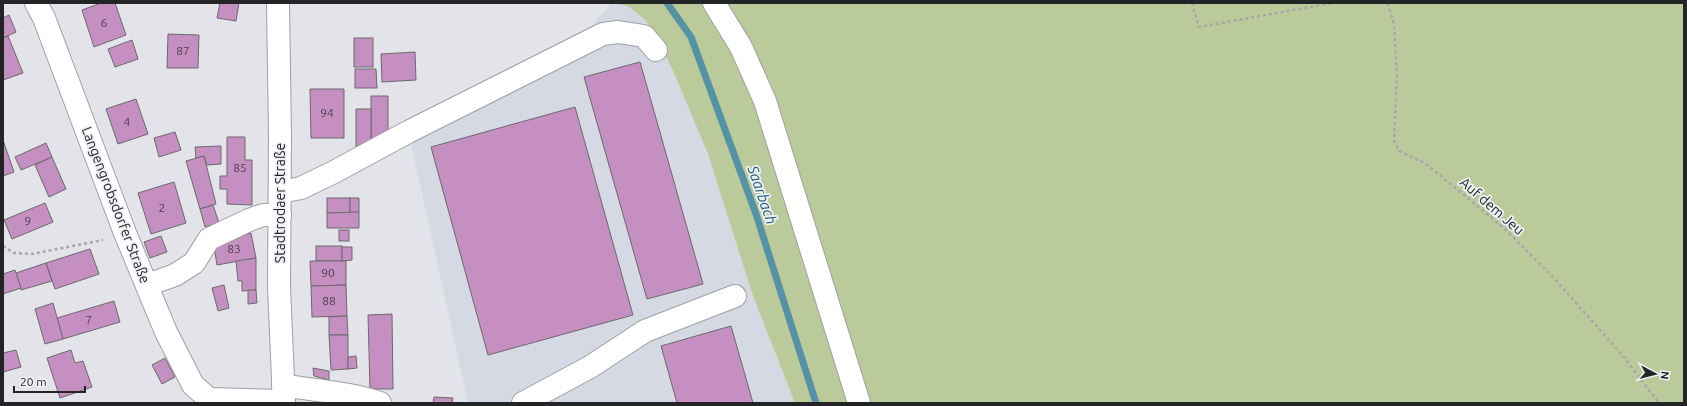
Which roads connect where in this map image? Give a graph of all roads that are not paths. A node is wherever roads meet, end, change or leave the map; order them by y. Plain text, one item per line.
1 (36, 3) edge
2 (278, 3) edge
3 (714, 3) edge
4 (656, 50) dead end
5 (280, 192) junction
6 (280, 215) junction
7 (147, 285) junction
8 (735, 296) dead end
9 (283, 396) edge
10 (209, 401) edge
11 (380, 403) edge
12 (523, 403) edge
13 (859, 403) edge

1 - 7 street, Langengrobsdorfer Straße
2 - 5 street, Stadtrodaer Straße
3 - 13 street
4 - 5 street
5 - 6 street, Stadtrodaer Straße
6 - 7 street
6 - 9 street, Stadtrodaer Straße
7 - 10 street, Langengrobsdorfer Straße
8 - 12 street
9 - 10 street, Langengrobsdorfer Straße
9 - 11 street, Langengrobsdorfer Straße

